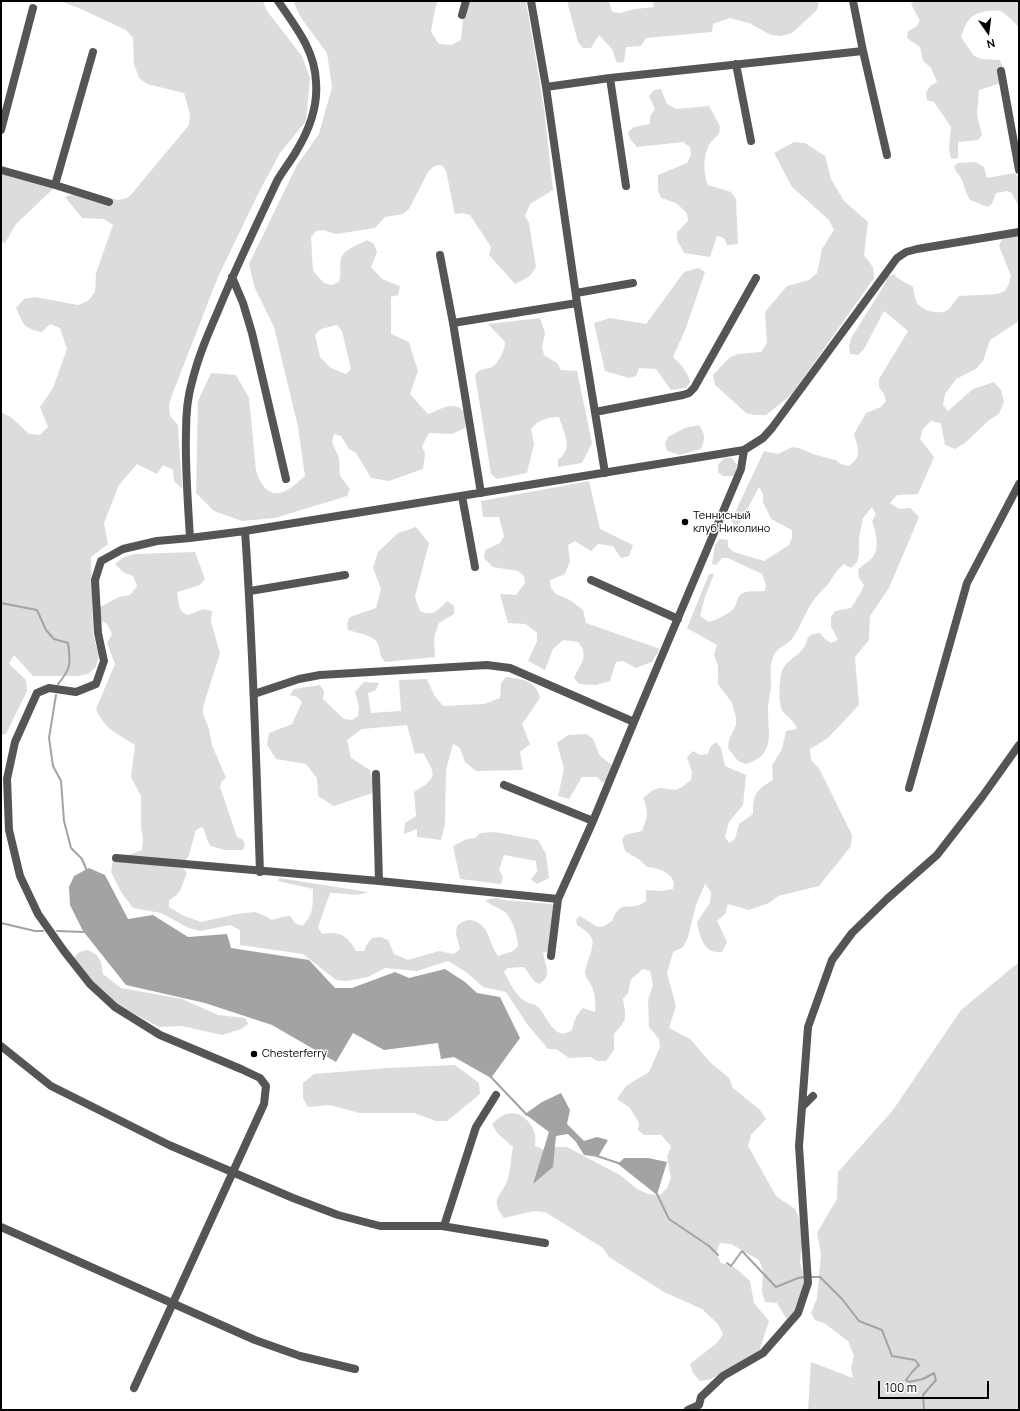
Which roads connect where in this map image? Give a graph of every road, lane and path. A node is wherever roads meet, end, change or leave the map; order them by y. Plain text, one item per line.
1 (278, 1) edge
2 (466, 1) edge
3 (531, 1) edge
4 (853, 1) edge
5 (33, 8) dead end
6 (462, 15) dead end
7 (863, 51) junction
8 (93, 52) dead end
9 (736, 64) junction
10 (1001, 71) dead end
11 (610, 78) junction
12 (546, 87) junction
13 (1, 130) edge
14 (751, 141) dead end
15 (888, 154) dead end
16 (1, 170) edge
17 (1019, 170) edge
18 (56, 185) junction
19 (626, 186) dead end
20 (109, 202) dead end
21 (1019, 232) edge
22 (440, 255) dead end
23 (232, 277) junction
24 (756, 278) dead end
25 (633, 283) dead end
26 (576, 293) junction
27 (577, 303) junction
28 (453, 323) junction
29 (595, 412) junction
30 (744, 450) junction
31 (605, 472) junction
32 (286, 479) dead end
33 (1019, 484) edge
34 (481, 493) junction
35 (462, 496) junction
36 (245, 531) junction
37 (190, 538) junction
38 (475, 567) dead end
39 (345, 575) dead end
40 (591, 580) dead end
41 (250, 591) junction
42 (678, 619) junction
43 (254, 694) junction
44 (634, 722) junction
45 (1019, 745) edge
46 (376, 774) dead end
47 (504, 785) dead end
48 (909, 788) dead end
49 (593, 821) junction
50 (116, 858) dead end
51 (260, 872) junction
52 (379, 881) junction
53 (558, 899) junction
54 (551, 956) dead end
55 (1, 1046) edge
56 (496, 1095) dead end
57 (813, 1096) dead end
58 (802, 1107) junction
59 (232, 1172) junction
60 (444, 1226) junction
61 (1, 1227) edge
62 (545, 1243) dead end
63 (172, 1304) junction
64 (355, 1369) dead end
65 (134, 1388) dead end
66 (688, 1410) edge

1 - 23 street
2 - 6 street
3 - 12 street
4 - 7 street
5 - 13 street
7 - 9 street
7 - 15 street
8 - 18 street
9 - 11 street
9 - 14 street
10 - 17 street
11 - 12 street
11 - 19 street
12 - 26 street
16 - 18 street
18 - 20 street
21 - 30 street
22 - 28 street
23 - 32 street
23 - 37 street
24 - 29 street
25 - 26 street
26 - 27 street
27 - 28 street
27 - 29 street
28 - 34 street
29 - 31 street
30 - 31 street
30 - 42 street
31 - 34 street
33 - 48 street
34 - 35 street
35 - 36 street
35 - 38 street
36 - 37 street
36 - 41 street
37 - 59 street
39 - 41 street
40 - 42 street
41 - 43 street
42 - 44 street
43 - 44 street
43 - 51 street
44 - 49 street
45 - 58 street
46 - 52 street
47 - 49 street
49 - 53 street
50 - 51 street
51 - 52 street
52 - 53 street
53 - 54 street
55 - 59 street
56 - 60 street
57 - 58 street
58 - 66 street
59 - 60 street
59 - 63 street
60 - 62 street
61 - 63 street
63 - 64 street
63 - 65 street

